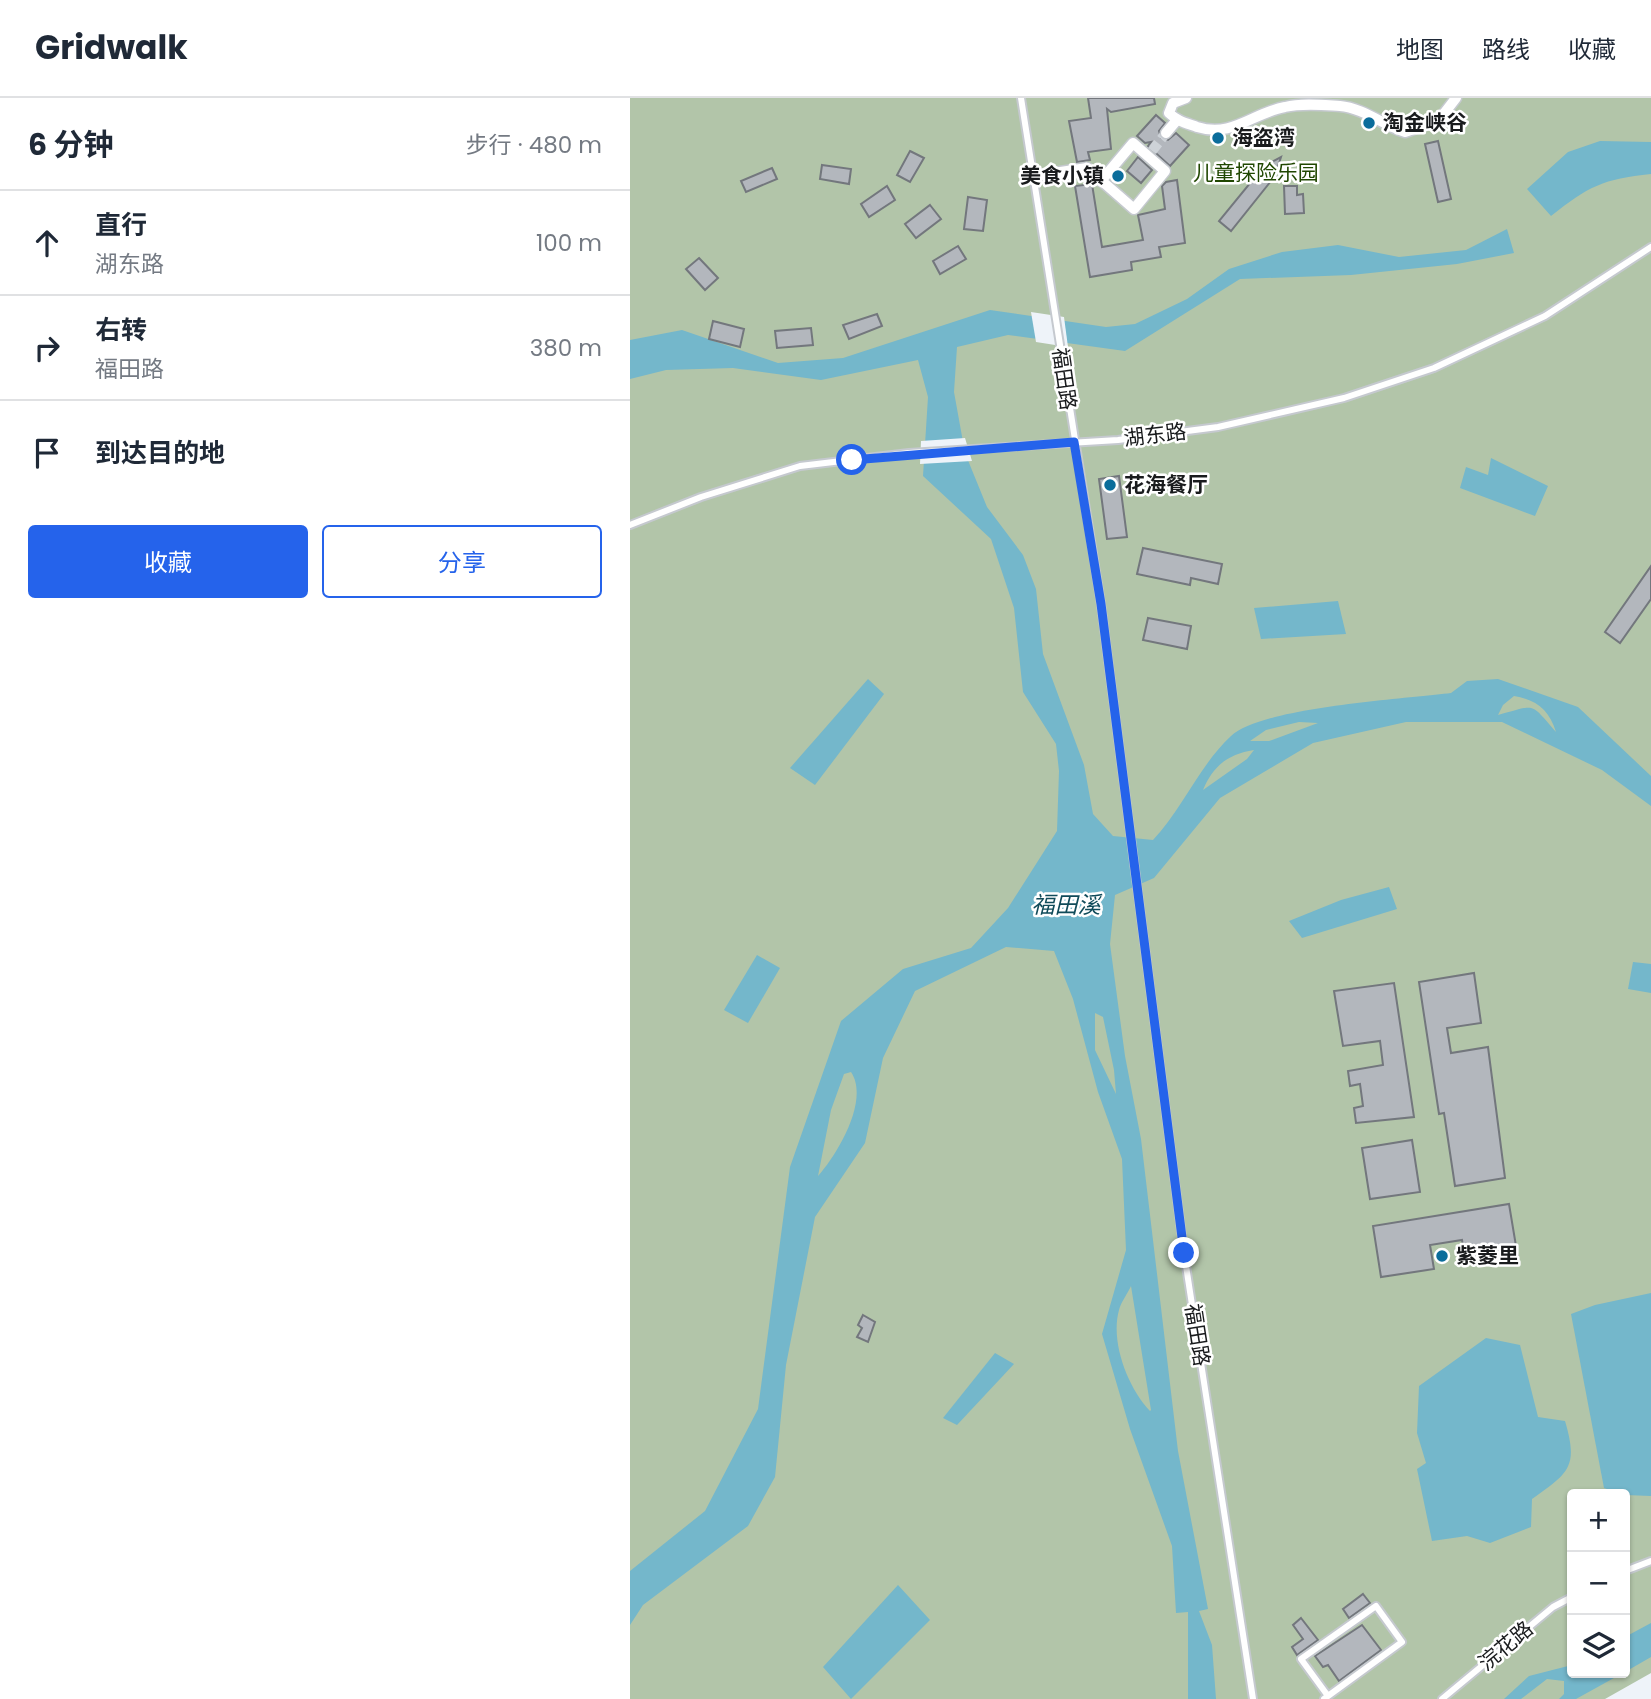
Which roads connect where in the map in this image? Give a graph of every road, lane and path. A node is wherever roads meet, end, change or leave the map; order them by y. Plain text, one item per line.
1 (1021, 98) edge
2 (1186, 98) edge
3 (1456, 98) edge
4 (1171, 101) edge
5 (1177, 120) junction
6 (1166, 133) tunnel mouth
7 (1034, 176) junction
8 (1101, 181) junction
9 (1651, 247) edge
10 (1074, 442) junction
11 (630, 524) edge
12 (1651, 1561) edge
13 (1630, 1569) edge
14 (1567, 1600) edge
15 (1326, 1698) edge
16 (1253, 1699) edge
17 (1442, 1699) edge

1 - 7 lane, 福田路
2 - 4 street
3 - 5 street
4 - 5 street
5 - 6 street
7 - 8 street
7 - 10 lane, 福田路
8 - 8 street
9 - 10 lane, 湖东路
10 - 11 lane, 湖东路
10 - 16 lane, 福田路
12 - 13 lane
14 - 17 lane, 浣花路
15 - 15 lane

